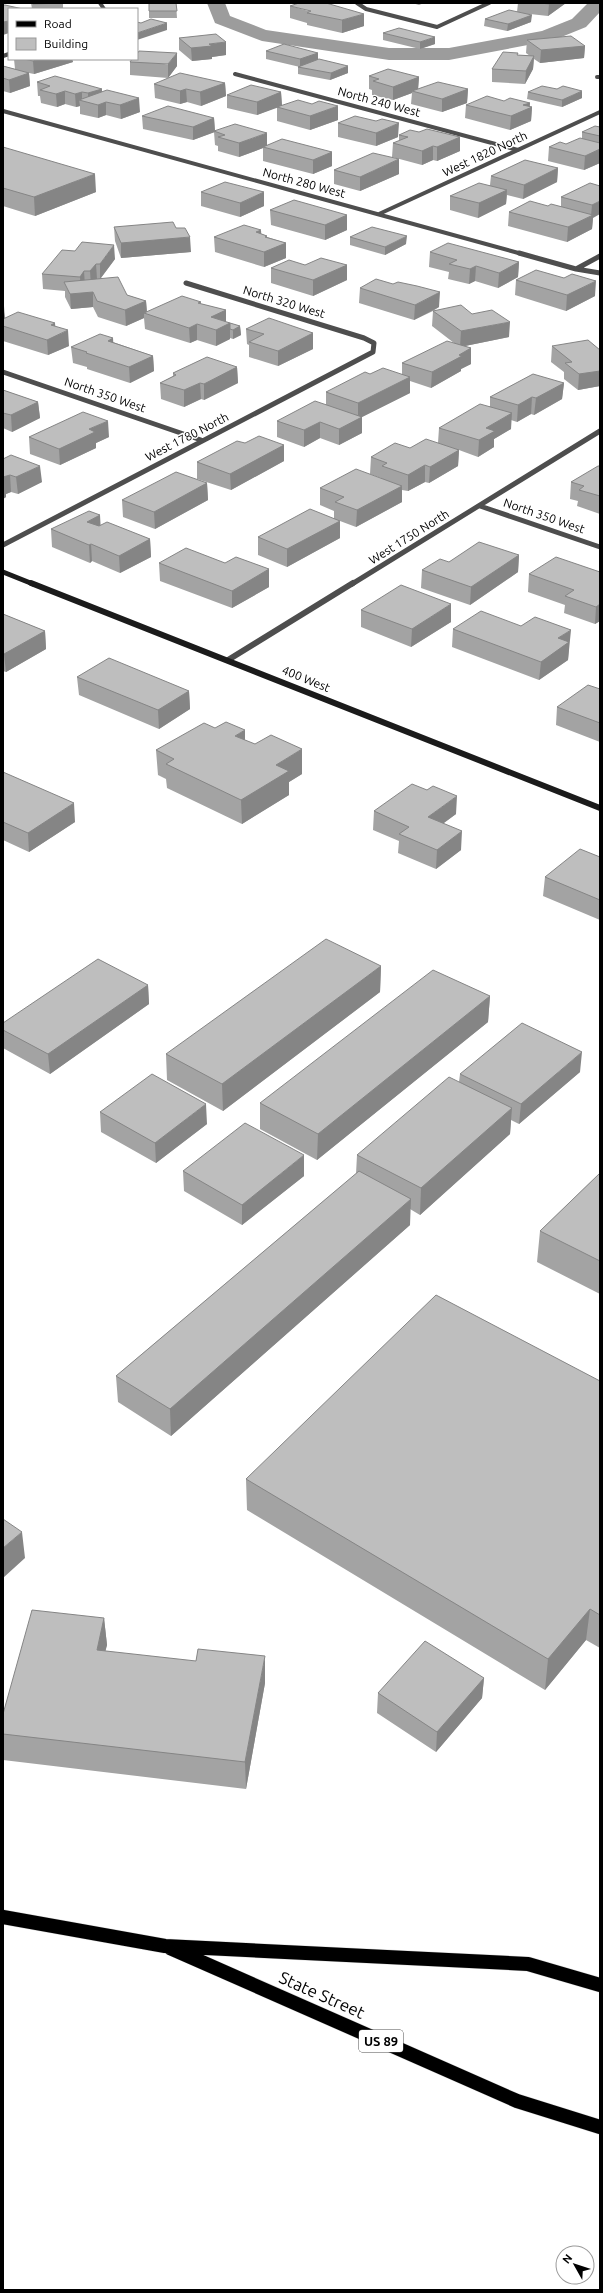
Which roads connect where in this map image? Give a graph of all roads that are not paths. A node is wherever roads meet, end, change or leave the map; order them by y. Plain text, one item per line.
1 (357, 3) edge
2 (489, 3) edge
3 (235, 74) dead end
4 (3, 111) edge
5 (600, 112) edge
6 (9, 113) junction
7 (3, 115) edge
8 (518, 150) junction
9 (379, 214) junction
10 (600, 256) edge
11 (576, 269) junction
12 (600, 273) edge
13 (186, 283) dead end
14 (374, 344) joint
15 (3, 372) edge
16 (600, 431) edge
17 (201, 440) junction
18 (480, 506) junction
19 (3, 544) edge
20 (600, 547) edge
21 (3, 572) edge
22 (228, 660) junction
23 (600, 808) edge
24 (3, 1917) edge
25 (164, 1946) junction
26 (600, 1985) edge
27 (600, 2127) edge

1 - 2 street
3 - 8 street, North 240 West
4 - 6 street, North 280 West
5 - 8 street, West 1820 North
6 - 7 street
6 - 9 street, North 280 West
8 - 9 street, West 1820 North
9 - 11 street, North 280 West
10 - 11 street
11 - 12 street, North 280 West
13 - 14 street, North 320 West
14 - 17 street, West 1780 North
15 - 17 street, North 350 West
16 - 18 street, West 1750 North
17 - 19 street, West 1780 North
18 - 20 street, North 350 West
18 - 22 street, West 1750 North
21 - 22 street, 400 West
22 - 23 street, 400 West
24 - 25 main road, State Street / US 89
25 - 26 main road, State Street / US 89
25 - 27 main road, State Street / US 89

